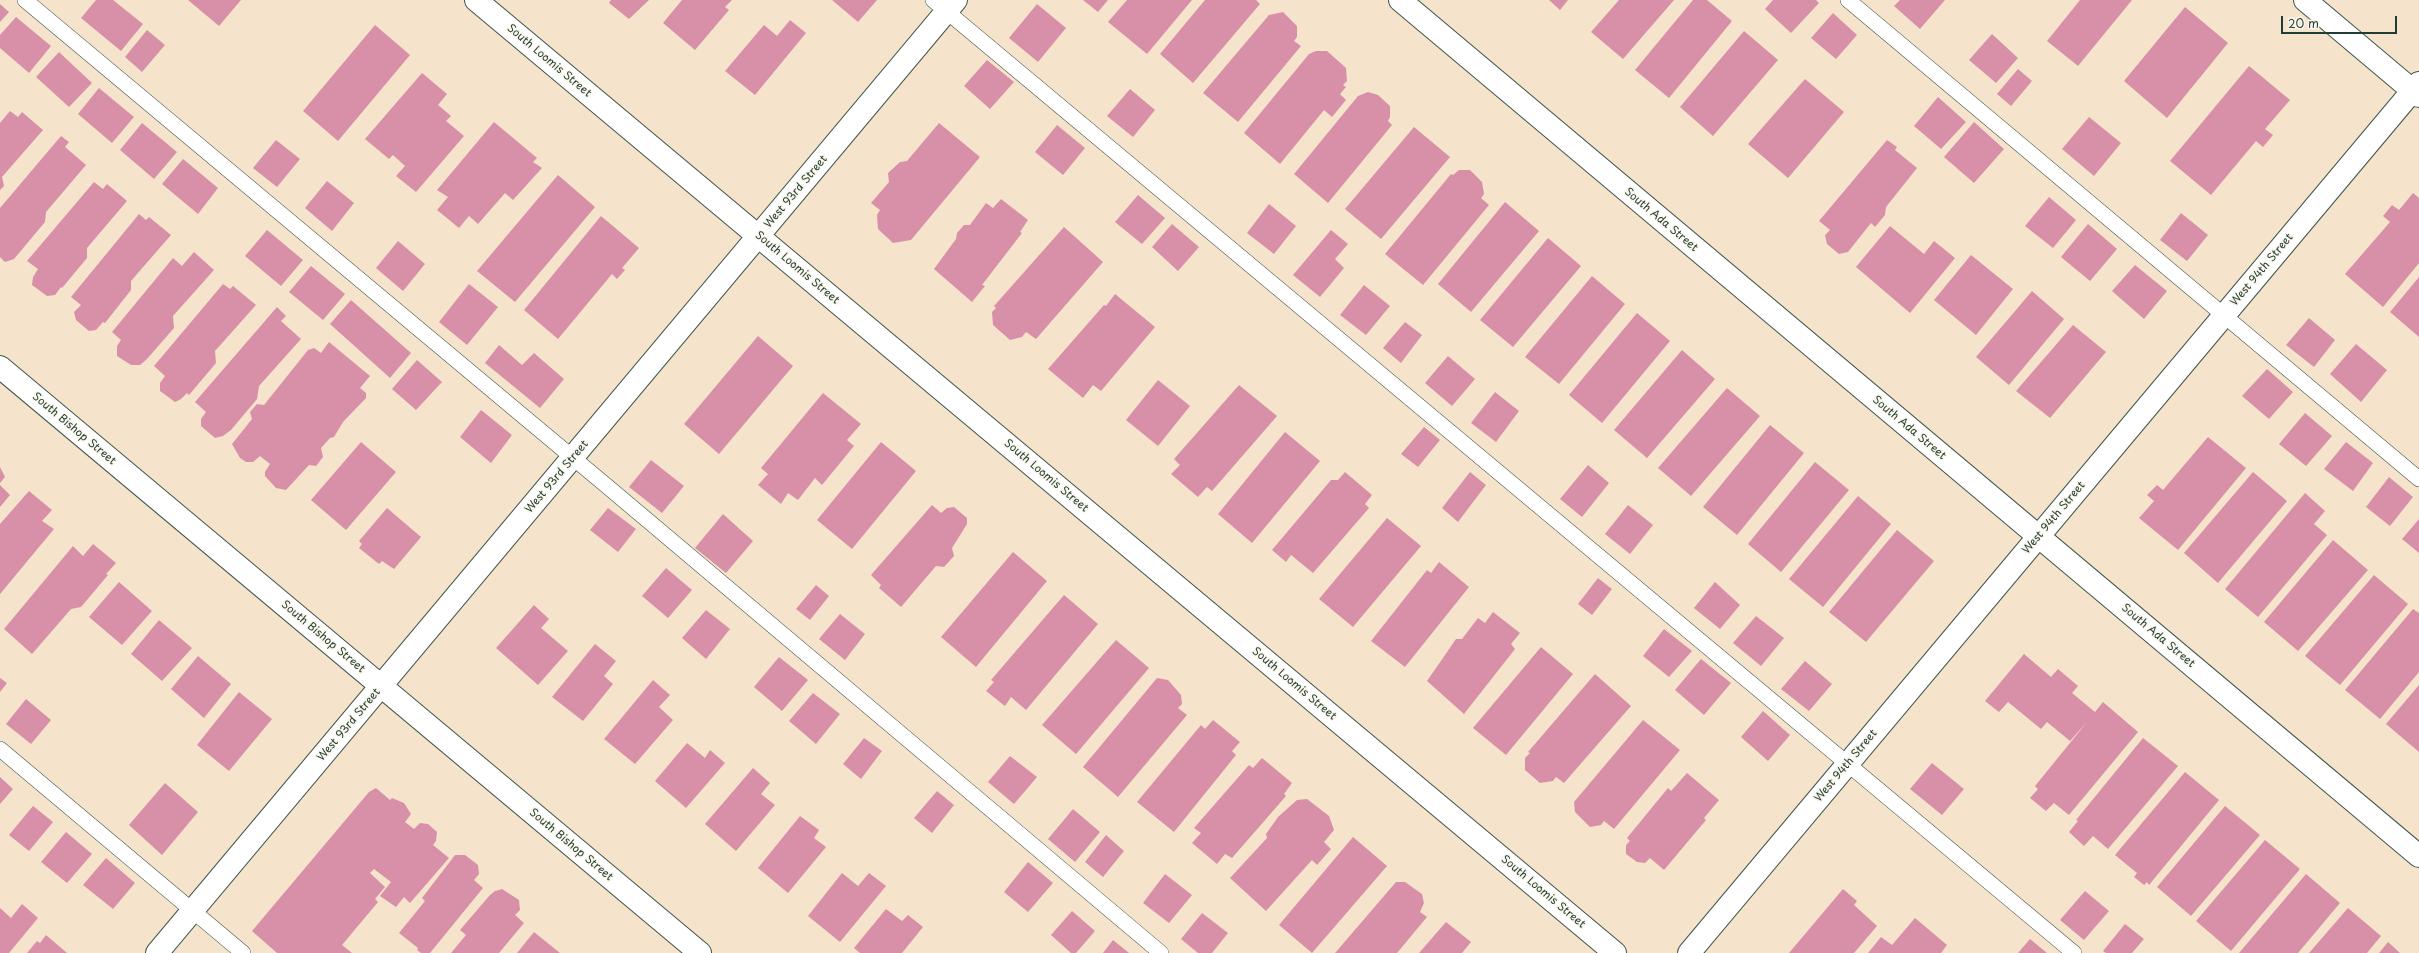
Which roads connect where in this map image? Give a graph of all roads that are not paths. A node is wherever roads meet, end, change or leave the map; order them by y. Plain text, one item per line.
1 (25, 0) edge
2 (476, 0) edge
3 (1400, 0) edge
4 (1848, 0) edge
5 (2305, 0) edge
6 (945, 4) edge
7 (2417, 90) edge
8 (758, 236) junction
9 (2224, 316) junction
10 (0, 367) edge
11 (573, 458) junction
12 (2419, 479) edge
13 (2038, 536) junction
14 (381, 686) junction
15 (0, 749) edge
16 (1847, 764) junction
17 (2419, 856) edge
18 (192, 911) junction
19 (157, 953) edge
20 (243, 953) edge
21 (700, 953) edge
22 (1160, 953) edge
23 (1615, 953) edge
24 (1689, 953) edge
25 (2074, 953) edge

1 - 11 lane
2 - 8 street, South Loomis Street
3 - 13 street, South Ada Street
4 - 9 lane
5 - 7 street
6 - 8 street, West 93rd Street
6 - 16 lane
7 - 9 street, West 94th Street
8 - 11 street, West 93rd Street
8 - 23 street, South Loomis Street
9 - 12 lane
9 - 13 street, West 94th Street
10 - 14 street, South Bishop Street
11 - 14 street, West 93rd Street
11 - 22 lane
13 - 16 street, West 94th Street
13 - 17 street, South Ada Street
14 - 18 street, West 93rd Street
14 - 21 street, South Bishop Street
15 - 18 lane
16 - 24 street, West 94th Street
16 - 25 lane
18 - 19 street, West 93rd Street
18 - 20 lane

